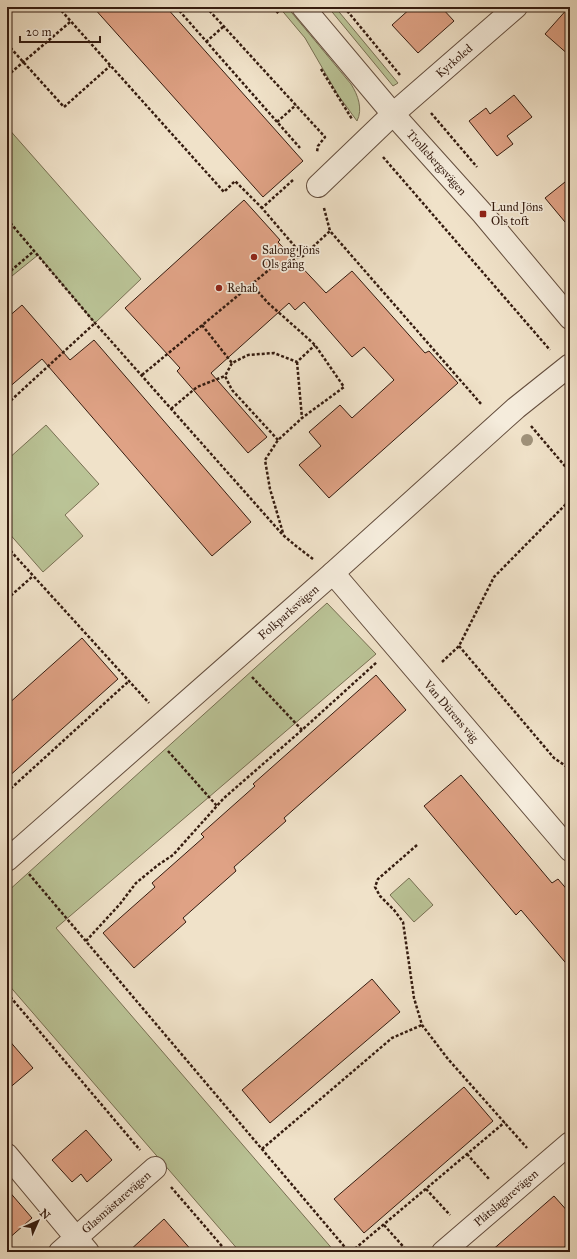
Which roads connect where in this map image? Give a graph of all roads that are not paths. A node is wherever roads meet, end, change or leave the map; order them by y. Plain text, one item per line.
1 (303, 7) edge
2 (516, 7) edge
3 (392, 114) junction
4 (324, 181) road end
5 (570, 318) edge
6 (567, 367) edge
7 (333, 573) junction
8 (570, 850) edge
9 (10, 858) edge
10 (570, 1143) edge
11 (7, 1155) edge
12 (155, 1168) road end
13 (82, 1245) edge
14 (60, 1252) edge
15 (443, 1252) edge

1 - 3 street, Trollebergsvägen
2 - 3 street, Kyrkoled
3 - 4 street, Kyrkoled
3 - 5 street, Trollebergsvägen
6 - 7 street, Folkparksvägen
7 - 8 street, Van Dürens väg
7 - 9 street, Folkparksvägen
10 - 15 street, Plåtslagarevägen
11 - 13 street
12 - 13 street, Glasmästarevägen
13 - 14 street, Glasmästarevägen

